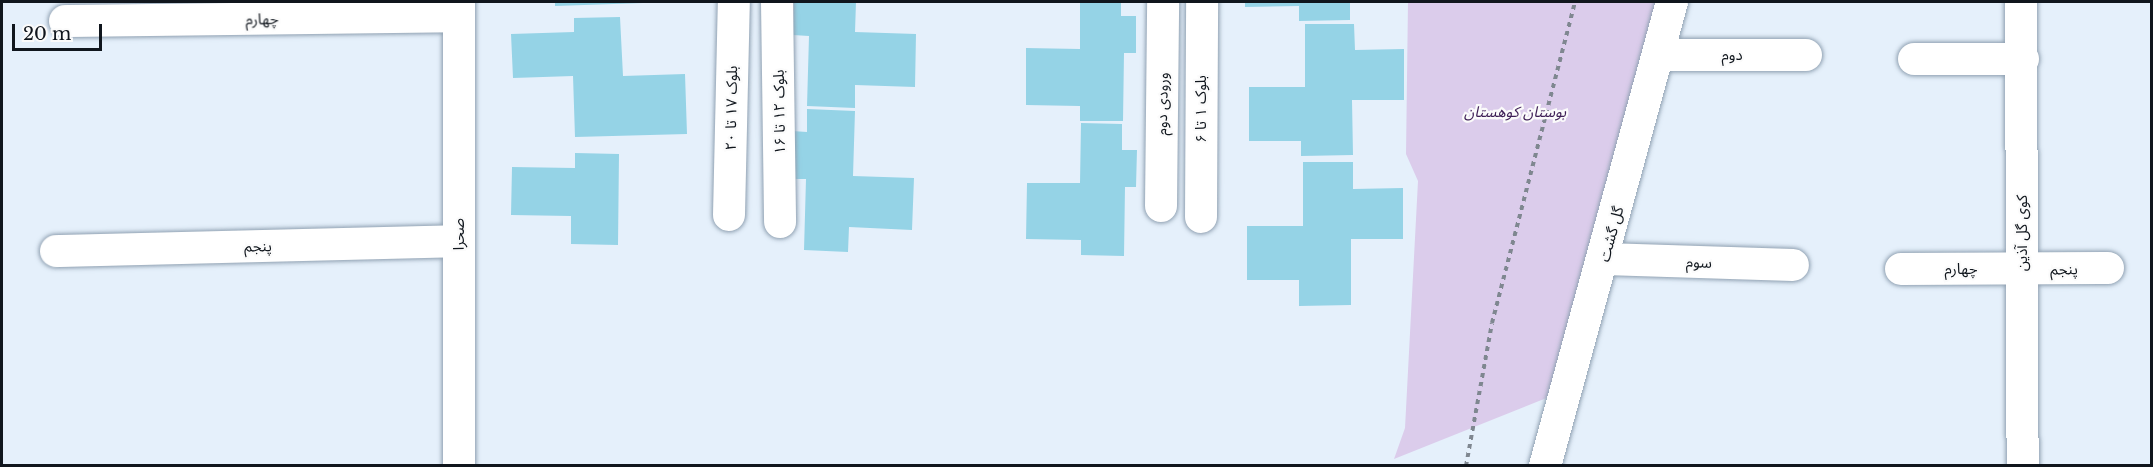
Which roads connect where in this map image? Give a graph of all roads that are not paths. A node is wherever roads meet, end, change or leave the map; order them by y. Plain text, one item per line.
1 (734, 2) edge
2 (777, 2) edge
3 (1163, 2) edge
4 (1202, 2) edge
5 (1672, 2) edge
6 (2021, 2) edge
7 (459, 9) edge
8 (64, 21) dead end
9 (1658, 55) junction
10 (1806, 55) dead end
11 (1914, 59) dead end
12 (2023, 59) junction
13 (1161, 206) dead end
14 (729, 215) dead end
15 (1201, 217) dead end
16 (780, 222) dead end
17 (459, 241) junction
18 (56, 251) dead end
19 (1605, 259) junction
20 (1793, 265) dead end
21 (2108, 268) dead end
22 (1901, 269) dead end
23 (2021, 269) junction
24 (459, 465) edge
25 (1545, 465) edge
26 (2023, 465) edge

1 - 14 street, بلوک ۱۷ تا ۲۰
2 - 16 street, بلوک ۱۲ تا ۱۶
3 - 13 street, ورودی دوم
4 - 15 street, بلوک ۱ تا ۶
5 - 9 street, گل گشت
6 - 12 street, کوی گل آذین
7 - 8 street, چهارم
7 - 17 street, صحرا
9 - 10 street, دوم
9 - 19 street, گل گشت
11 - 12 street
12 - 23 street, کوی گل آذین
17 - 18 street, پنجم
17 - 24 street, صحرا
19 - 20 street, سوم
19 - 25 street, گل گشت
21 - 23 street, پنجم
22 - 23 street, چهارم
23 - 26 street, کوی گل آذین

